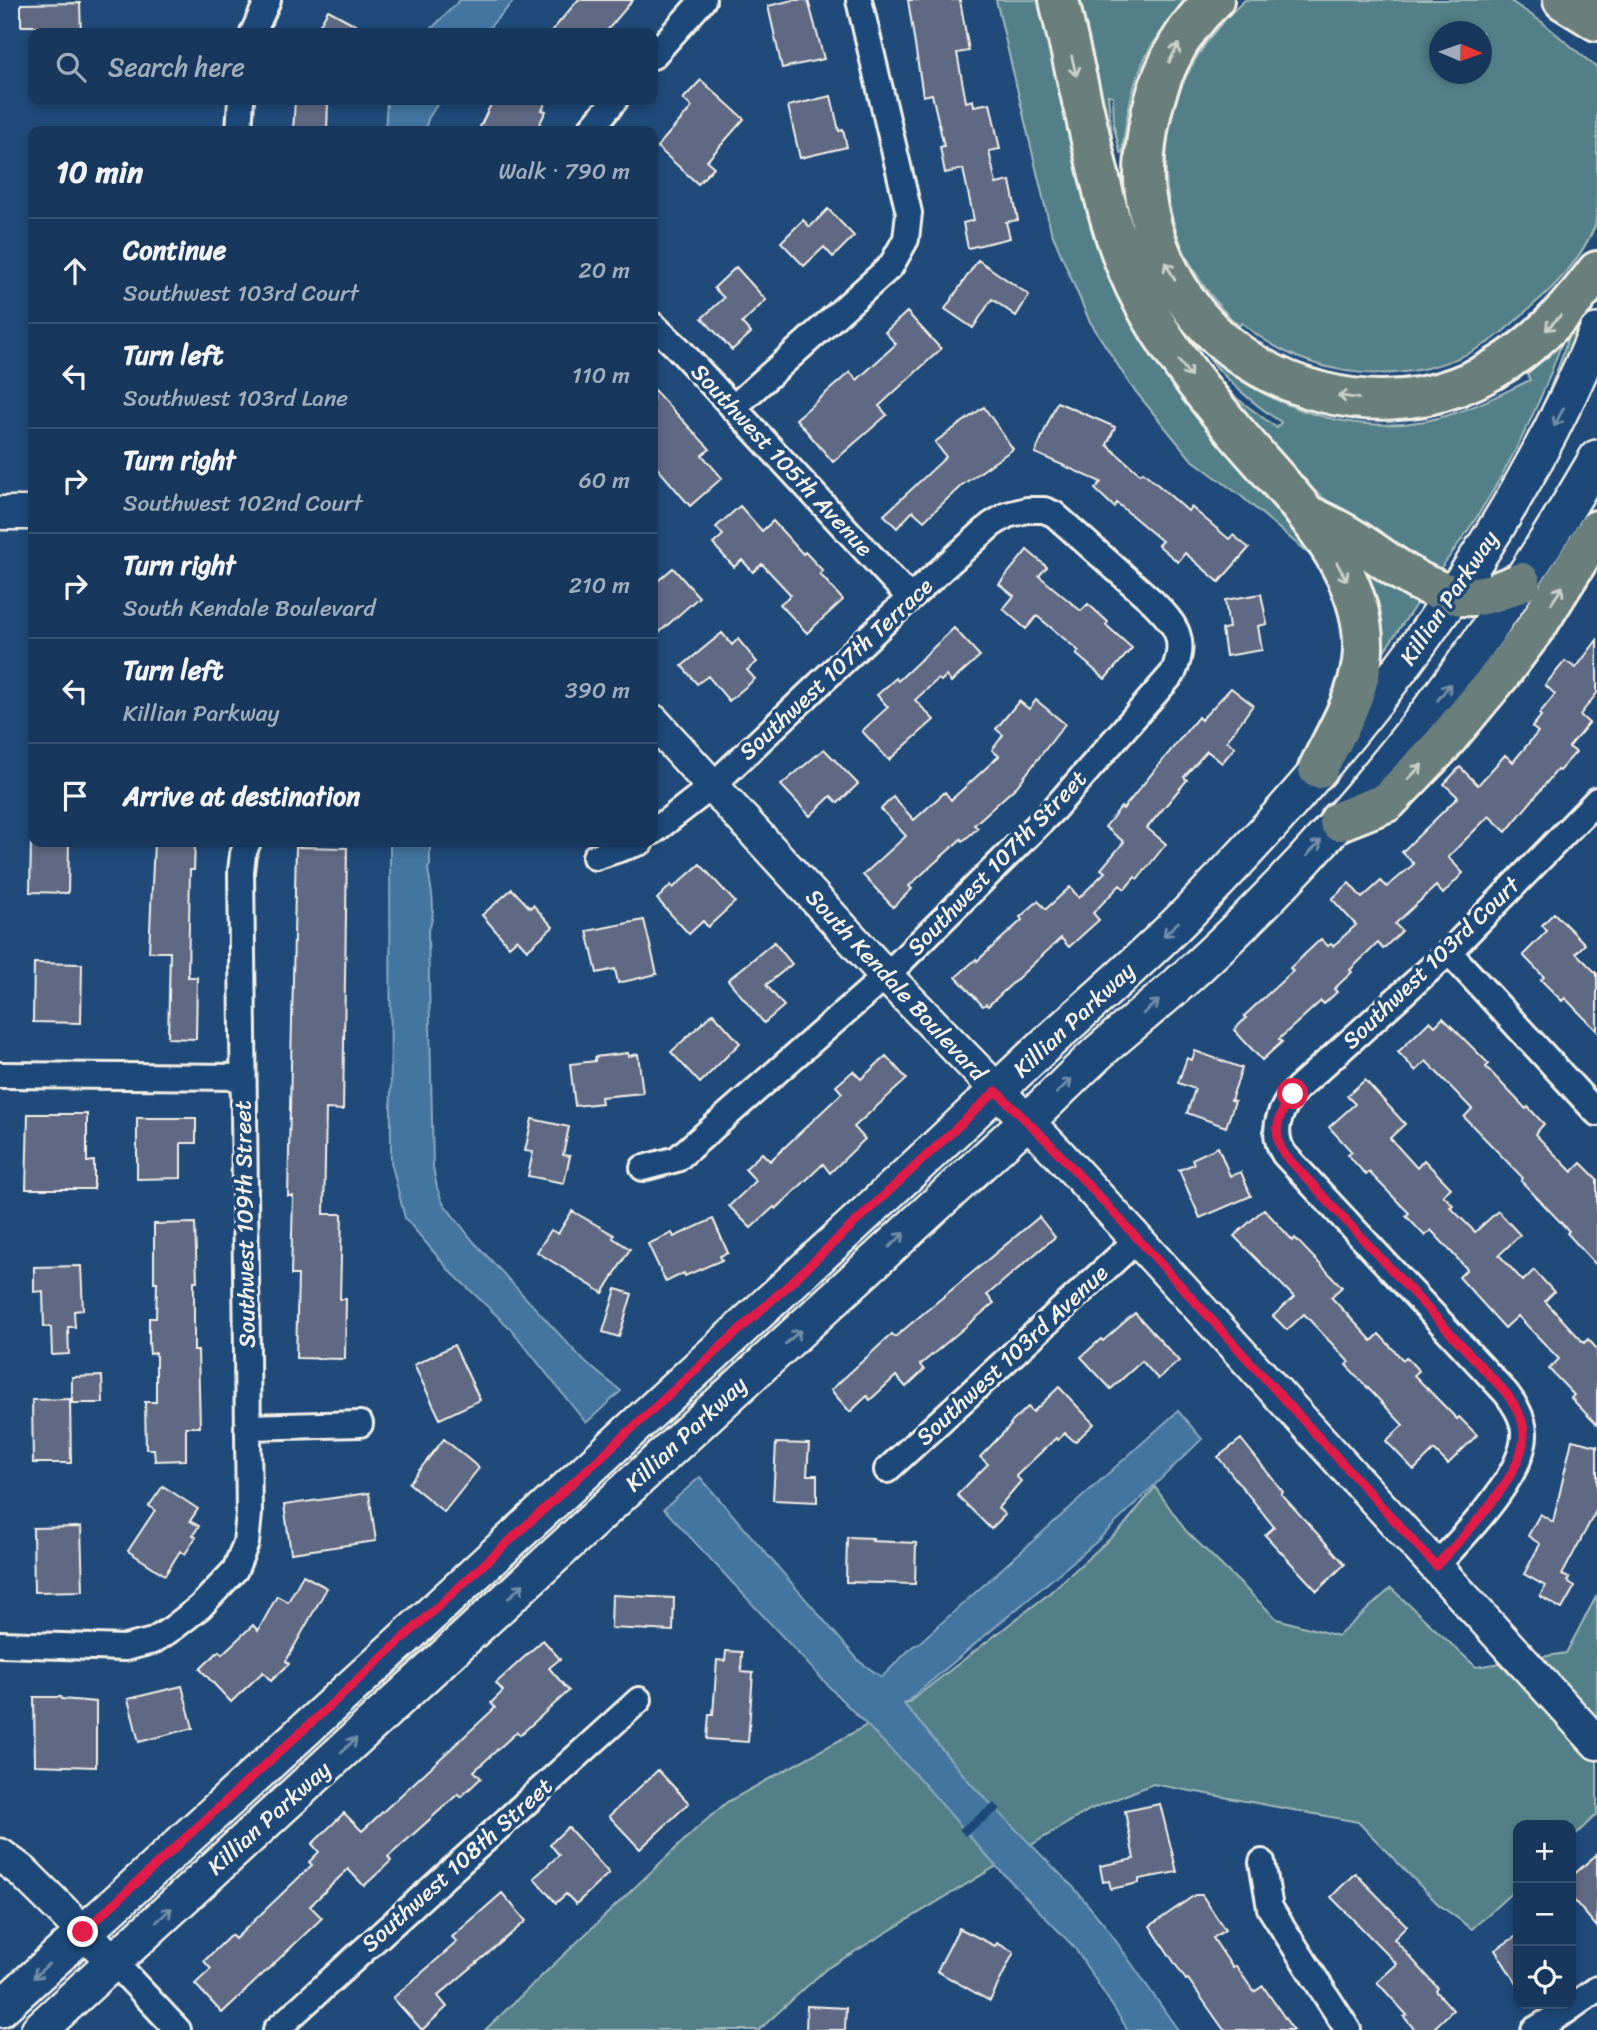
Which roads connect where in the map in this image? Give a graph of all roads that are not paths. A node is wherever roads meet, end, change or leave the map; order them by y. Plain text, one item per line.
1 (268, 0) edge
2 (703, 0) edge
3 (859, 0) edge
4 (1059, 0) edge
5 (1214, 0) edge
6 (1563, 0) edge
7 (1593, 0) edge
8 (1597, 4) edge
9 (1597, 21) edge
10 (255, 28) edge
11 (658, 51) edge
12 (241, 105) edge
13 (611, 105) edge
14 (239, 126) edge
15 (593, 126) edge
16 (1597, 271) edge
17 (658, 330) edge
18 (1597, 332) edge
19 (733, 408) junction
20 (1597, 458) edge
21 (0, 513) edge
22 (28, 513) edge
23 (1306, 514) junction
24 (1597, 530) edge
25 (1521, 582) junction
26 (1454, 594) junction
27 (909, 598) junction
28 (1178, 631) joint
29 (658, 727) edge
30 (1318, 769) junction
31 (711, 787) junction
32 (1597, 800) edge
33 (1339, 821) junction
34 (658, 828) edge
35 (246, 847) edge
36 (626, 847) edge
37 (595, 857) dead end
38 (1448, 952) junction
39 (886, 976) junction
40 (0, 1075) edge
41 (243, 1077) junction
42 (996, 1091) junction
43 (1597, 1113) edge
44 (1027, 1121) junction
45 (643, 1168) dead end
46 (1138, 1239) junction
47 (360, 1424) dead end
48 (247, 1427) junction
49 (887, 1470) dead end
50 (1436, 1566) junction
51 (0, 1644) edge
52 (639, 1700) dead end
53 (1597, 1743) edge
54 (0, 1855) edge
55 (1262, 1862) dead end
56 (83, 1932) junction
57 (114, 1962) junction
58 (1597, 1989) edge
59 (0, 2010) edge
60 (39, 2030) edge
61 (178, 2030) edge
62 (276, 2030) edge
63 (1348, 2030) edge
64 (1534, 2030) edge

1 - 10 street
2 - 11 street
3 - 19 street
4 -> 23 highway
16 -> 5 highway
6 - 9 highway
7 - 8 highway
12 - 14 street
13 - 15 street
17 - 19 street, Southwest 105th Avenue
18 -> 26 main road, Killian Parkway
19 - 27 street, Southwest 105th Avenue
20 - 25 main road, Killian Parkway
21 - 22 street
23 - 26 highway
23 -> 30 highway
33 -> 24 highway
25 - 26 highway
33 -> 25 main road, Killian Parkway
26 - 30 main road, Killian Parkway
27 - 28 street, Southwest 107th Terrace
27 - 31 street, Southwest 107th Terrace
28 - 39 street, Southwest 107th Street
29 - 31 street, South Kendale Boulevard
30 -> 42 main road, Killian Parkway
31 - 34 street, Southwest 107th Terrace
31 - 39 street, South Kendale Boulevard
32 - 38 street, Southwest 103rd Court
44 -> 33 main road, Killian Parkway
35 - 41 street, Southwest 109th Street
36 - 37 street
38 - 43 street
38 - 50 street, Southwest 103rd Court
39 - 42 street, South Kendale Boulevard
39 - 45 street, Southwest 107th Street
40 - 41 street
41 - 48 street, Southwest 109th Street
42 - 44 street, South Kendale Boulevard
42 - 56 main road, Killian Parkway
44 - 46 street, South Kendale Boulevard
57 -> 44 main road, Killian Parkway
46 - 49 street, Southwest 103rd Avenue
46 - 50 street, South Kendale Boulevard
47 - 48 street
48 - 51 street, Southwest 109th Street
50 - 53 street, South Kendale Boulevard
52 - 62 street, Southwest 108th Street
54 - 56 street
55 - 63 street
56 - 57 street
56 -> 59 main road, Killian Parkway
57 - 60 main road, Killian Parkway
57 - 61 street
58 - 64 street

